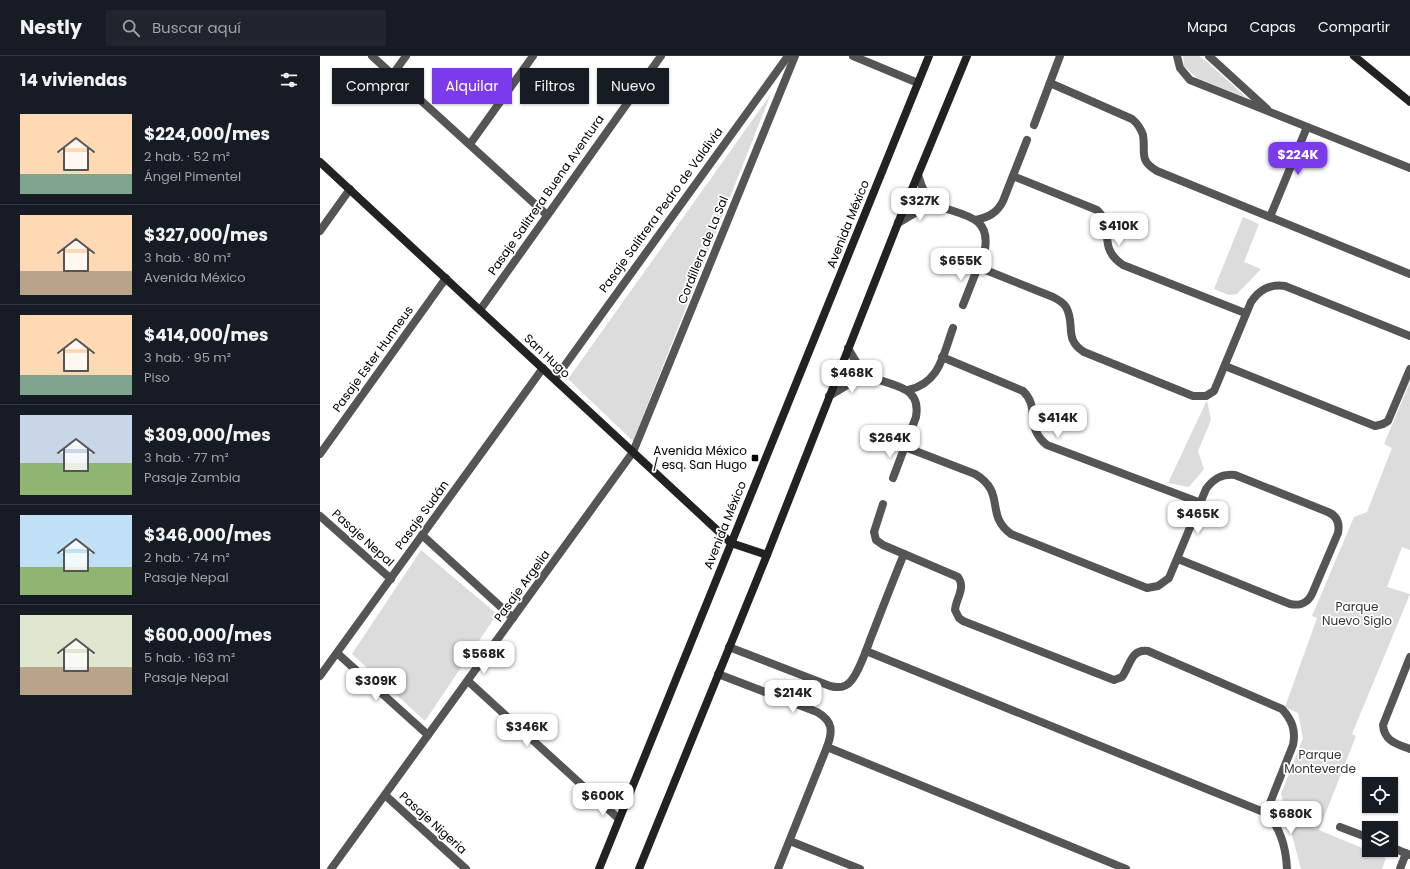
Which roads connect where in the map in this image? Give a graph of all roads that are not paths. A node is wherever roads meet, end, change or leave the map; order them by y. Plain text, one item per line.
1 (372, 56) edge
2 (406, 56) edge
3 (532, 56) edge
4 (661, 56) edge
5 (788, 56) edge
6 (795, 56) edge
7 (853, 56) edge
8 (929, 56) edge
9 (967, 56) edge
10 (1060, 56) edge
11 (1177, 56) edge
12 (1209, 56) edge
13 (1354, 56) edge
14 (386, 68) edge
15 (397, 68) edge
16 (918, 82) junction
17 (1050, 83) junction
18 (424, 102) edge
19 (1410, 102) edge
20 (1270, 113) junction
21 (1034, 125) dead end
22 (1308, 127) junction
23 (1028, 140) dead end
24 (470, 144) junction
25 (320, 162) edge
26 (1410, 168) edge
27 (918, 175) junction
28 (1013, 176) junction
29 (350, 189) junction
30 (934, 204) junction
31 (547, 215) junction
32 (1270, 217) junction
33 (976, 220) junction
34 (898, 223) junction
35 (320, 231) edge
36 (978, 267) junction
37 (1410, 274) edge
38 (446, 278) junction
39 (963, 305) dead end
40 (480, 310) junction
41 (1245, 313) junction
42 (953, 328) dead end
43 (1410, 336) edge
44 (848, 348) junction
45 (942, 357) junction
46 (1225, 366) junction
47 (543, 368) junction
48 (1410, 369) edge
49 (867, 375) junction
50 (555, 379) junction
51 (908, 390) junction
52 (829, 396) junction
53 (905, 447) junction
54 (633, 452) junction
55 (320, 454) edge
56 (893, 478) dead end
57 (1201, 503) junction
58 (883, 504) dead end
59 (320, 516) edge
60 (422, 535) junction
61 (731, 543) junction
62 (904, 554) junction
63 (767, 555) junction
64 (1178, 559) junction
65 (390, 579) junction
66 (513, 618) junction
67 (729, 647) junction
68 (866, 651) junction
69 (337, 653) junction
70 (1410, 658) edge
71 (718, 674) junction
72 (320, 676) edge
73 (468, 681) junction
74 (428, 735) junction
75 (827, 747) junction
76 (1410, 749) edge
77 (385, 795) junction
78 (1266, 813) junction
79 (619, 819) junction
80 (1340, 827) dead end
81 (1362, 835) edge
82 (790, 840) junction
83 (1398, 850) edge
84 (1408, 854) edge
85 (331, 869) edge
86 (466, 869) edge
87 (599, 869) edge
88 (639, 869) edge
89 (778, 869) edge
90 (860, 869) edge
91 (1126, 869) edge
92 (1287, 869) edge
93 (1400, 869) edge

1 - 14 street
2 - 15 street
3 - 24 street
4 - 31 street, Pasaje Salitrera Buena Aventura
5 - 50 street, Pasaje Salitrera Pedro de Valdivia
6 - 54 street, Cordillera de La Sal
7 - 16 street
8 - 16 main road, Avenida México
9 - 27 main road
10 - 17 street
11 - 20 street
12 - 20 street
13 - 19 main road
16 - 61 main road, Avenida México
17 - 21 street
17 - 32 street
18 - 24 street
20 - 22 street
22 - 26 street
22 - 32 street
23 - 28 street
24 - 31 street
25 - 29 main road, San Hugo
27 - 30 street
27 - 34 main road
28 - 33 street
28 - 41 street
29 - 35 street
29 - 38 main road, San Hugo
30 - 33 street
30 - 34 street
31 - 40 street, Pasaje Salitrera Buena Aventura
32 - 37 street
33 - 36 street
34 - 44 main road
36 - 39 street
36 - 46 street
38 - 40 main road, San Hugo
38 - 55 street, Pasaje Ester Hunneus
40 - 47 main road, San Hugo
41 - 43 street
41 - 46 street
42 - 45 street
44 - 49 street
44 - 52 main road
45 - 51 street
45 - 57 street
46 - 48 street
47 - 50 main road, San Hugo
47 - 60 street, Pasaje Sudán
49 - 51 street
49 - 52 street
50 - 54 main road, San Hugo
51 - 53 street
52 - 63 main road
53 - 56 street
53 - 64 street
54 - 61 main road, San Hugo
54 - 66 street, Pasaje Argelia
57 - 64 street
57 - 64 street
58 - 62 street
59 - 65 street, Pasaje Nepal
60 - 65 street, Pasaje Sudán
60 - 66 street
61 - 63 main road, San Hugo
61 - 79 main road, Avenida México
62 - 68 street
62 - 78 street
63 - 67 main road
65 - 69 street, Pasaje Sudán
66 - 73 street, Pasaje Argelia
67 - 68 street
67 - 71 main road
68 - 78 street
69 - 72 street, Pasaje Sudán
69 - 74 street
70 - 76 street
71 - 75 street
71 - 88 main road
73 - 74 street, Pasaje Argelia
73 - 79 street
74 - 77 street, Pasaje Argelia
75 - 82 street
75 - 91 street
77 - 85 street, Pasaje Argelia
77 - 86 street, Pasaje Nigeria
78 - 92 street
79 - 87 main road, Avenida México
80 - 81 street
82 - 89 street
82 - 90 street
83 - 84 street
84 - 93 street

